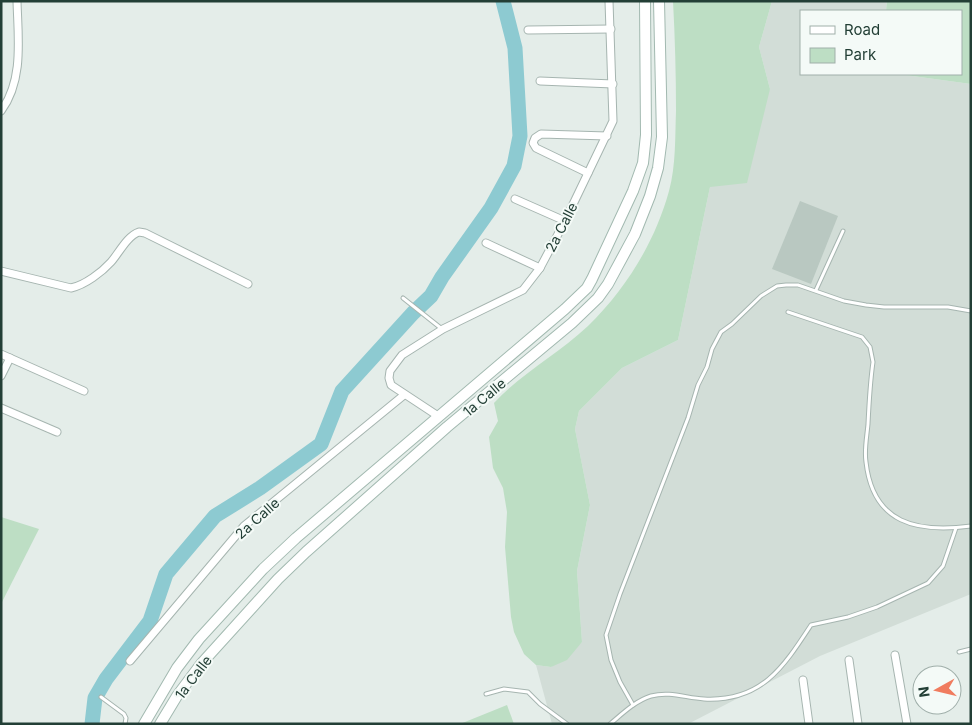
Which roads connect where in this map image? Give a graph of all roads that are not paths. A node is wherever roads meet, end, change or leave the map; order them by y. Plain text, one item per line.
1 (17, 1) edge
2 (610, 1) edge
3 (645, 1) edge
4 (659, 1) edge
5 (611, 29) junction
6 (528, 30) dead end
7 (540, 82) dead end
8 (613, 84) junction
9 (1, 111) edge
10 (607, 136) junction
11 (588, 173) junction
12 (515, 199) dead end
13 (565, 221) junction
14 (843, 231) dead end
15 (486, 243) dead end
16 (540, 268) junction
17 (1, 271) edge
18 (248, 284) dead end
19 (816, 290) junction
20 (404, 298) dead end
21 (971, 311) edge
22 (788, 312) dead end
23 (442, 329) junction
24 (1, 354) edge
25 (10, 358) junction
26 (1, 376) edge
27 (84, 391) dead end
28 (404, 395) junction
29 (1, 408) edge
30 (438, 416) junction
31 (57, 432) dead end
32 (971, 526) edge
33 (956, 528) junction
34 (971, 648) edge
35 (959, 652) dead end
36 (895, 656) dead end
37 (849, 660) dead end
38 (130, 661) dead end
39 (803, 680) dead end
40 (486, 694) dead end
41 (101, 697) dead end
42 (633, 705) junction
43 (124, 724) edge
44 (144, 724) edge
45 (160, 724) edge
46 (567, 724) edge
47 (610, 724) edge
48 (809, 724) edge
49 (858, 724) edge
50 (907, 724) edge

1 - 9 street
2 - 5 street, 2a Calle
3 - 30 main road, 1a Calle
4 - 45 main road, 1a Calle
5 - 6 street
5 - 8 street, 2a Calle
7 - 8 street
8 - 10 street, 2a Calle
10 - 11 street, 2a Calle
10 - 11 street
11 - 13 street, 2a Calle
12 - 13 street
13 - 16 street, 2a Calle
14 - 19 lane
15 - 16 street
16 - 23 street, 2a Calle
17 - 18 street
19 - 21 lane
19 - 42 lane
20 - 23 lane
22 - 33 lane
23 - 28 street, 2a Calle
24 - 25 street
25 - 26 street
25 - 27 street
28 - 30 street
28 - 38 street, 2a Calle
29 - 31 street
30 - 44 main road, 1a Calle
32 - 33 lane
33 - 42 lane
34 - 35 lane
36 - 50 street
37 - 49 street
39 - 48 street
40 - 46 lane
41 - 43 lane
42 - 47 lane

